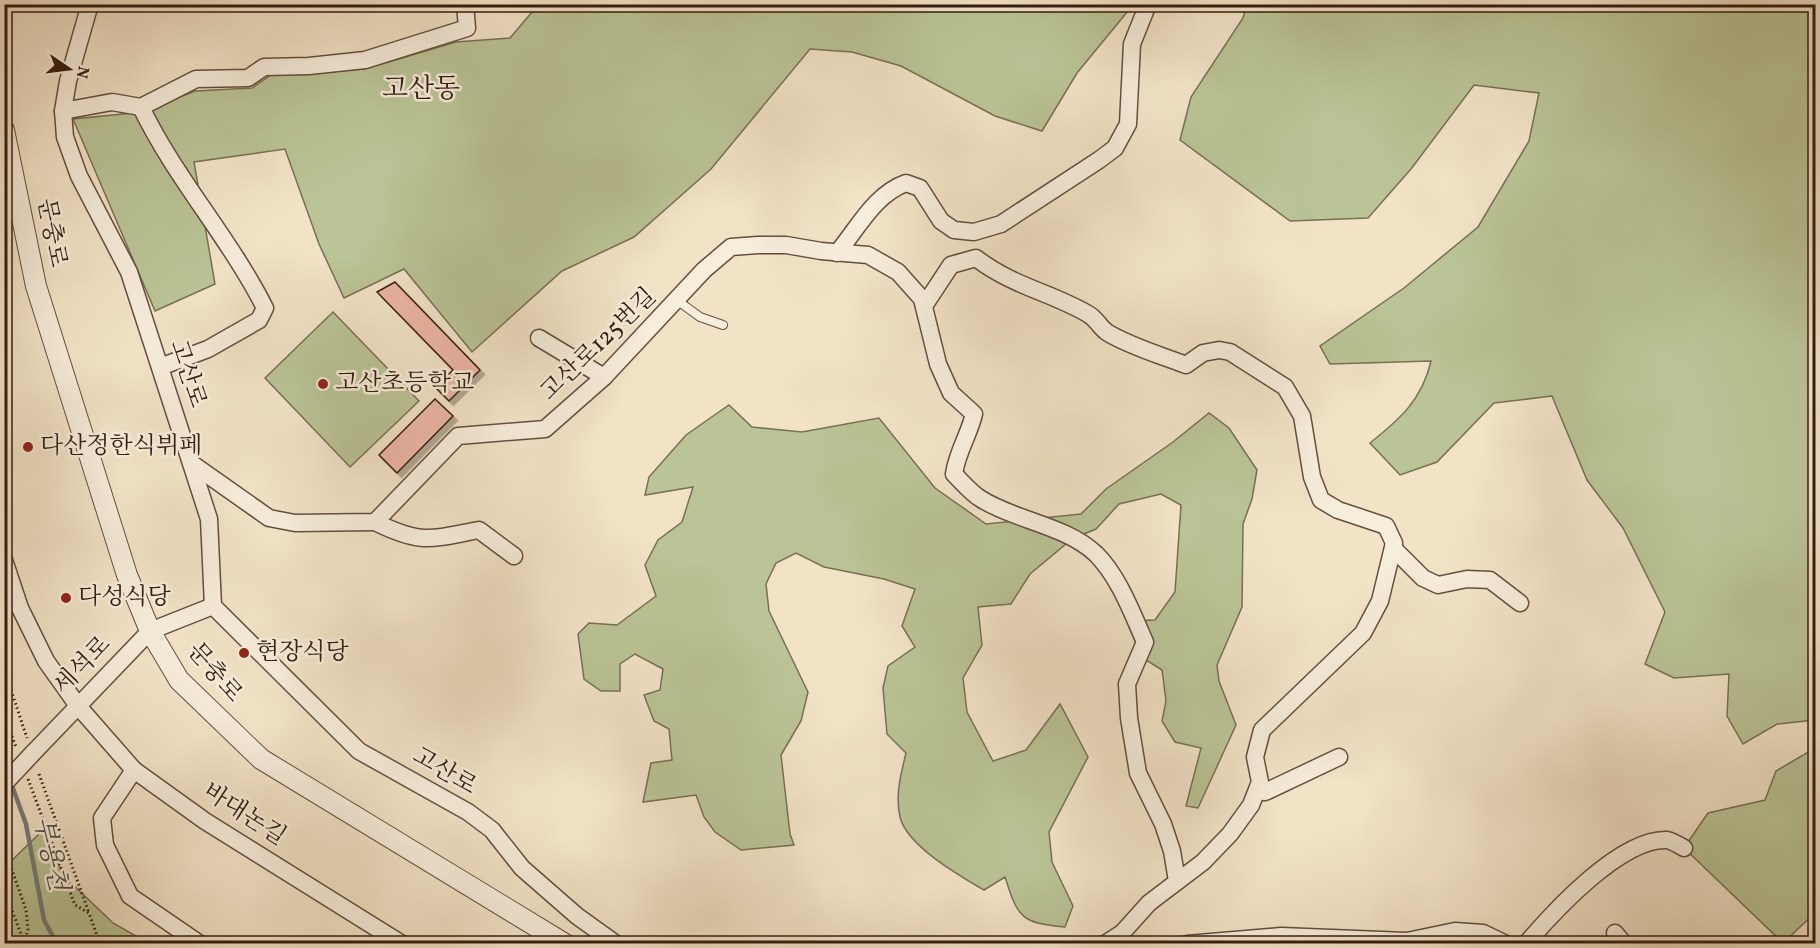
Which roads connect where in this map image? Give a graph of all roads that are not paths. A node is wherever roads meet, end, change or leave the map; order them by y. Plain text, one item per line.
1 (90, 4) edge
2 (465, 4) edge
3 (1148, 4) edge
4 (141, 107) junction
5 (63, 111) junction
6 (4, 130) edge
7 (837, 253) junction
8 (678, 301) junction
9 (924, 306) junction
10 (723, 325) dead end
11 (539, 338) dead end
12 (160, 367) junction
13 (604, 377) junction
14 (191, 463) junction
15 (375, 522) junction
16 (1393, 548) junction
17 (514, 555) dead end
18 (4, 560) edge
19 (1520, 603) dead end
20 (213, 606) junction
21 (150, 631) junction
22 (78, 706) junction
23 (1339, 757) dead end
24 (134, 770) junction
25 (4, 784) edge
26 (1257, 791) junction
27 (1684, 848) dead end
28 (1177, 881) junction
29 (539, 937) edge
30 (1108, 942) edge
31 (200, 944) edge
32 (402, 944) edge
33 (565, 944) edge
34 (616, 944) edge
35 (1134, 944) edge
36 (1187, 944) edge
37 (1506, 944) edge
38 (1526, 944) edge

1 - 5 street, 고산로
2 - 4 street
3 - 7 street
4 - 5 street
4 - 12 street
5 - 12 street, 고산로
6 - 21 street, 문충로
7 - 8 street, 고산로125번길
7 - 9 street, 고산로125번길
8 - 10 lane
8 - 13 street, 고산로125번길
9 - 16 street
9 - 28 street, 고산로125번길
11 - 13 street
12 - 14 street, 고산로
13 - 15 street, 고산로125번길
14 - 15 street
14 - 20 street, 고산로
15 - 17 street
16 - 19 street
16 - 26 street
18 - 22 street, 바대논길
20 - 21 street, 세석로
20 - 34 street, 고산로
21 - 22 street, 세석로
21 - 29 street, 문충로
22 - 24 street, 바대논길
22 - 25 street, 세석로, bridge
23 - 26 street
24 - 31 street
24 - 32 street, 바대논길
26 - 28 street
27 - 38 street
28 - 30 street
29 - 33 street, 문충로
30 - 35 street
36 - 37 street

